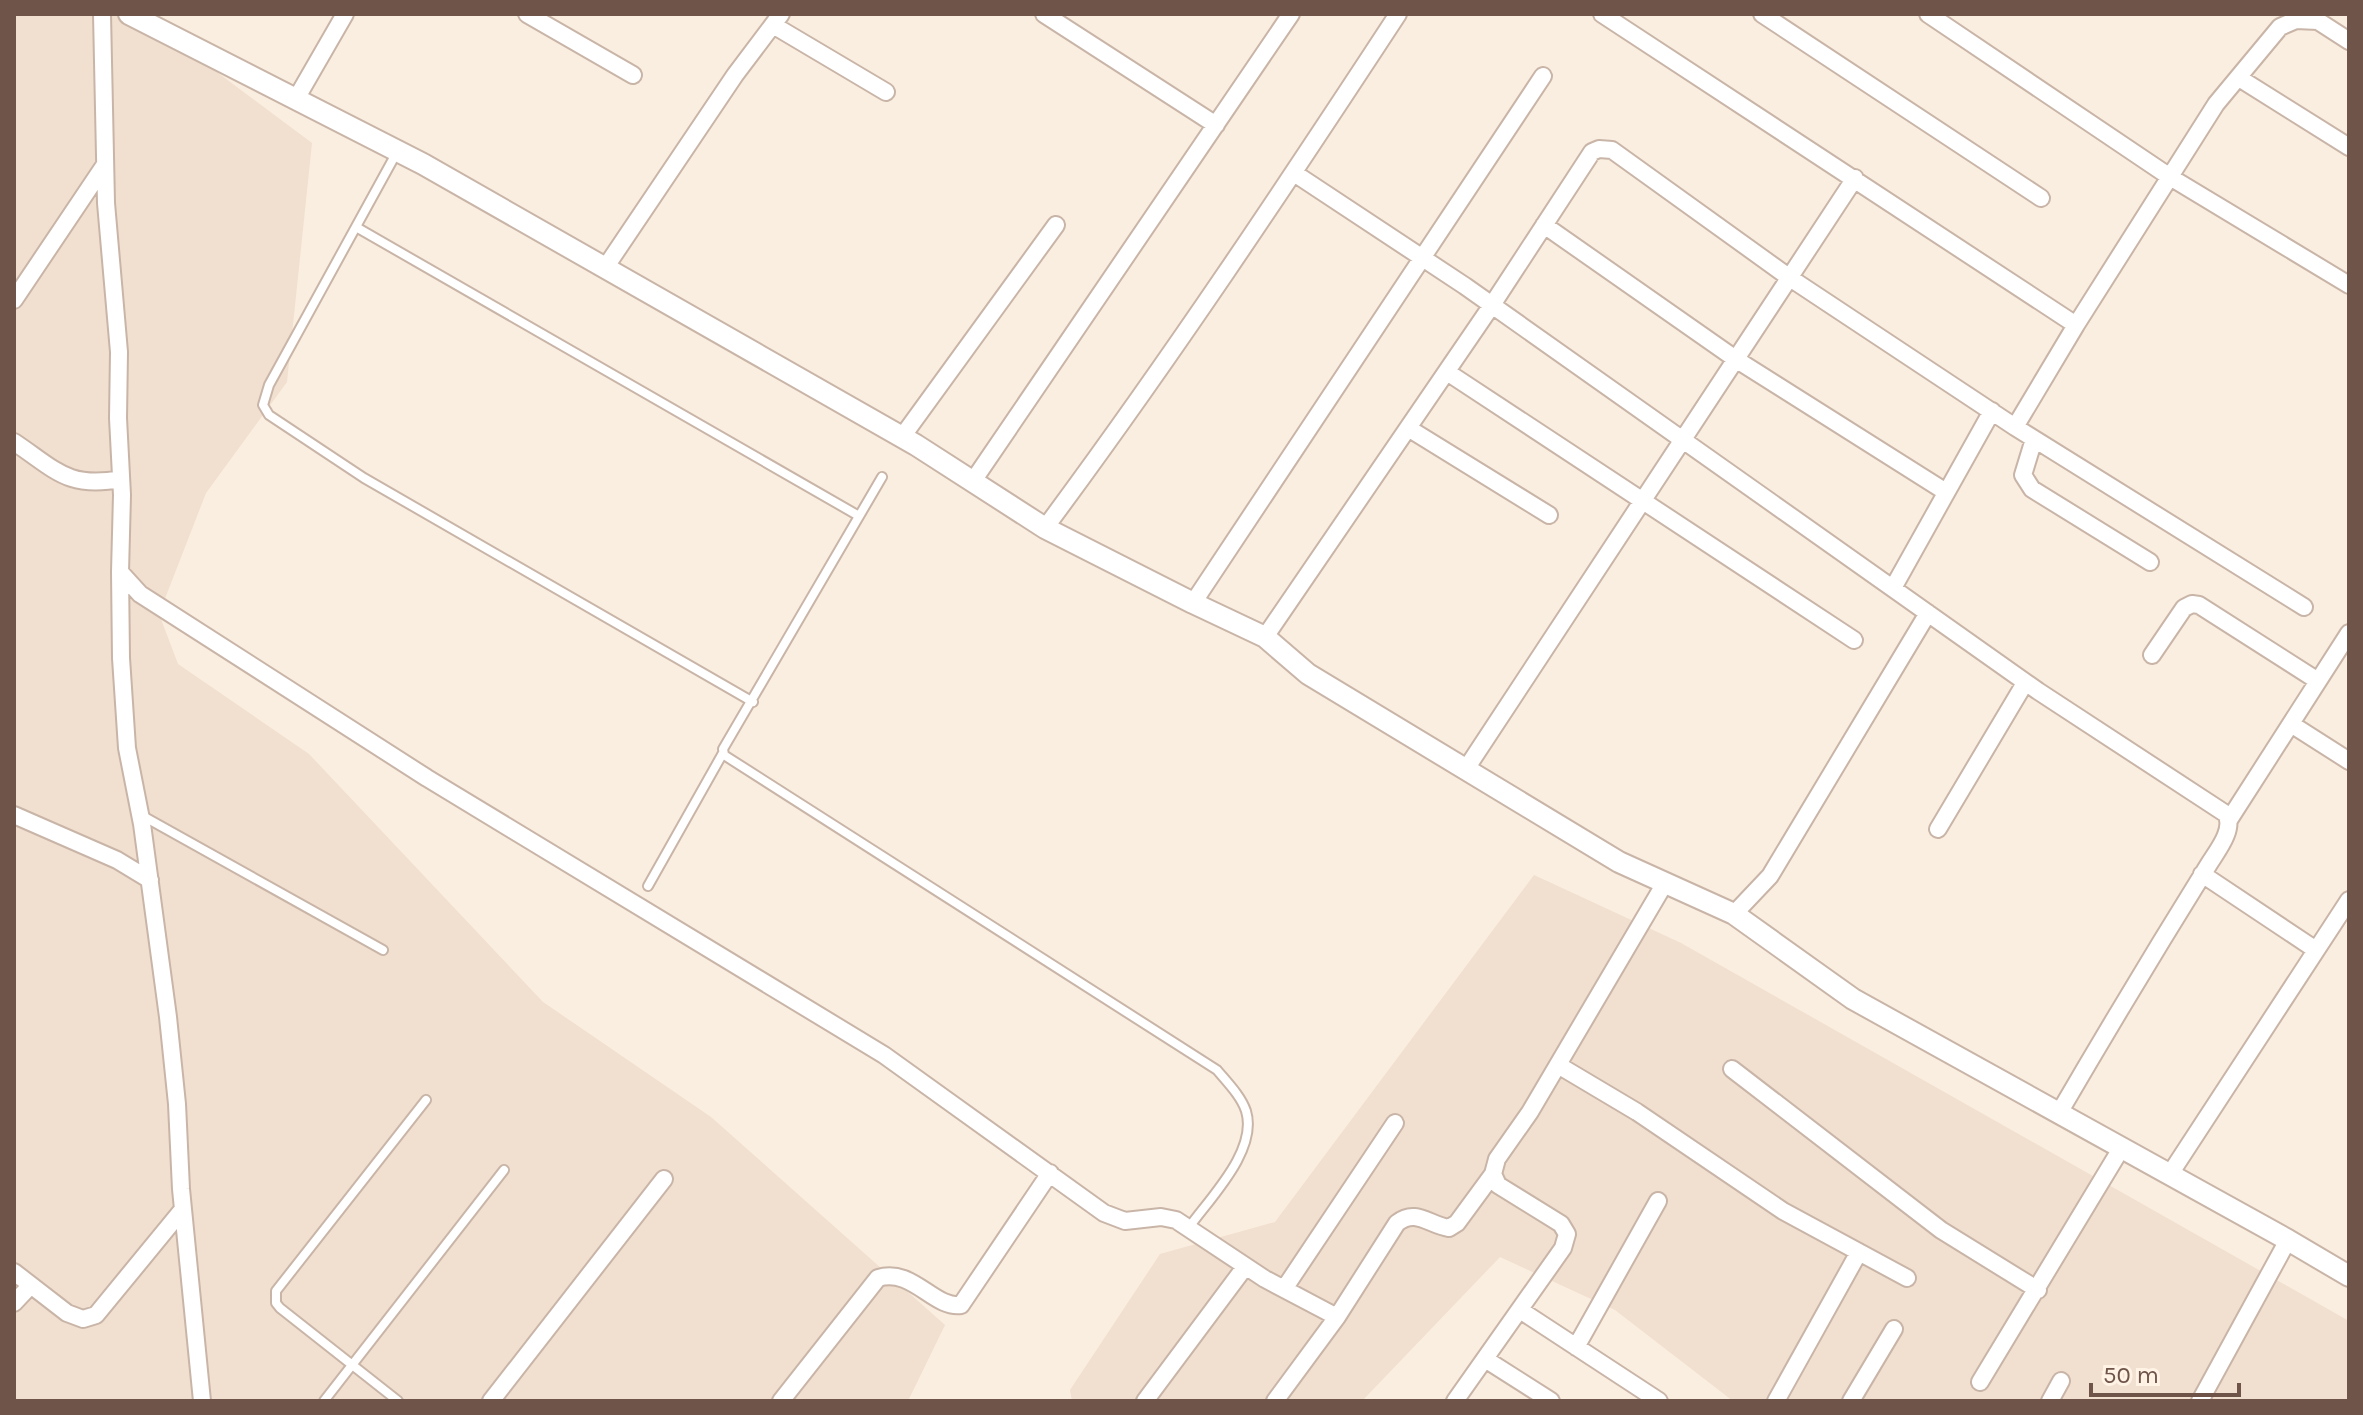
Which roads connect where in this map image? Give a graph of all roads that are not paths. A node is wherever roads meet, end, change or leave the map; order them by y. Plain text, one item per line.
1 (102, 14) edge
2 (129, 14) edge
3 (345, 14) edge
4 (527, 14) edge
5 (1044, 14) edge
6 (1398, 14) edge
7 (1602, 14) edge
8 (1762, 14) edge
9 (1928, 14) edge
10 (1283, 17) edge
11 (151, 19) edge
12 (777, 19) edge
13 (2349, 41) edge
14 (633, 75) dead end
15 (1543, 76) dead end
16 (2239, 78) junction
17 (886, 92) dead end
18 (296, 99) junction
19 (1216, 125) junction
20 (2349, 147) edge
21 (398, 151) junction
22 (104, 166) junction
23 (1294, 173) junction
24 (2170, 177) junction
25 (1855, 178) junction
26 (2041, 198) dead end
27 (1056, 225) dead end
28 (1544, 225) junction
29 (356, 227) junction
30 (1423, 258) junction
31 (605, 268) junction
32 (1790, 278) junction
33 (2349, 285) edge
34 (14, 300) edge
35 (1492, 305) junction
36 (2076, 325) junction
37 (1737, 360) junction
38 (1447, 372) junction
39 (1992, 411) junction
40 (2015, 427) junction
41 (1408, 428) junction
42 (902, 437) junction
43 (2034, 439) junction
44 (1684, 440) junction
45 (14, 442) edge
46 (882, 477) dead end
47 (121, 479) junction
48 (973, 481) junction
49 (1946, 492) junction
50 (1644, 501) junction
51 (1549, 515) dead end
52 (859, 516) junction
53 (1045, 528) junction
54 (2150, 562) dead end
55 (120, 572) junction
56 (1893, 588) junction
57 (1193, 603) junction
58 (2304, 607) dead end
59 (1928, 613) junction
60 (2349, 633) edge
61 (1265, 637) junction
62 (1854, 640) dead end
63 (2152, 655) dead end
64 (2318, 681) junction
65 (2025, 683) junction
66 (753, 702) junction
67 (2291, 724) junction
68 (723, 753) junction
69 (2349, 761) edge
70 (1466, 769) junction
71 (140, 814) junction
72 (14, 815) edge
73 (2229, 820) junction
74 (1938, 829) dead end
75 (2202, 874) junction
76 (150, 880) junction
77 (1665, 883) junction
78 (648, 886) dead end
79 (2349, 900) edge
80 (1734, 914) junction
81 (383, 950) dead end
82 (2316, 950) junction
83 (1558, 1065) junction
84 (1732, 1069) dead end
85 (426, 1100) dead end
86 (2059, 1113) junction
87 (1395, 1123) dead end
88 (2122, 1147) junction
89 (504, 1170) dead end
90 (1050, 1173) junction
91 (1493, 1174) junction
92 (2170, 1174) junction
93 (664, 1179) dead end
94 (1658, 1201) dead end
95 (183, 1209) junction
96 (1190, 1226) junction
97 (2288, 1240) junction
98 (1859, 1252) junction
99 (1245, 1267) junction
100 (14, 1272) edge
101 (2349, 1276) edge
102 (1907, 1278) dead end
103 (31, 1285) junction
104 (1284, 1289) junction
105 (2038, 1290) junction
106 (14, 1303) edge
107 (1520, 1310) junction
108 (1337, 1317) junction
109 (1894, 1329) dead end
110 (1576, 1347) junction
111 (1485, 1359) junction
112 (352, 1365) junction
113 (2061, 1381) dead end
114 (1980, 1382) dead end
115 (202, 1401) edge
116 (324, 1401) edge
117 (398, 1401) edge
118 (491, 1401) edge
119 (781, 1401) edge
120 (1145, 1401) edge
121 (1275, 1401) edge
122 (1455, 1401) edge
123 (1551, 1401) edge
124 (1659, 1401) edge
125 (1776, 1401) edge
126 (1851, 1401) edge
127 (2050, 1401) edge
128 (2200, 1401) edge

1 - 22 street
2 - 11 street
3 - 18 street
4 - 14 street
5 - 19 street
6 - 23 street
7 - 25 street
8 - 26 street
9 - 24 street
10 - 19 street
11 - 18 street
12 - 17 street
12 - 31 street
13 - 16 street
15 - 30 street
16 - 20 street
16 - 24 street
18 - 21 street
19 - 48 street
21 - 29 lane
21 - 31 street
22 - 34 street
22 - 47 street
23 - 30 street
23 - 53 street
24 - 33 street
24 - 36 street
25 - 32 street
25 - 36 street
27 - 42 street
28 - 32 street
28 - 35 street
28 - 37 street
29 - 52 lane
29 - 66 lane
30 - 35 street
30 - 57 street
31 - 42 street
32 - 37 street
32 - 39 street
35 - 38 street
35 - 44 street
36 - 40 street
37 - 44 street
37 - 49 street
38 - 41 street
38 - 50 street
39 - 40 street
39 - 49 street
40 - 43 street
41 - 51 street
41 - 61 street
42 - 48 street
43 - 54 street
43 - 58 street
44 - 50 street
44 - 56 street
45 - 47 street
46 - 52 lane
47 - 55 street
48 - 53 street
49 - 56 street
50 - 62 street
50 - 70 street
52 - 66 lane
53 - 57 street
55 - 71 street
55 - 90 street
56 - 59 street
57 - 61 street
59 - 65 street
59 - 80 street
60 - 64 street
61 - 70 street
63 - 64 street
64 - 67 street
65 - 73 street
65 - 74 street
66 - 68 lane
67 - 69 street
67 - 73 street
68 - 78 lane
68 - 96 lane
70 - 77 street
71 - 76 street
71 - 81 lane
72 - 76 street
73 - 75 street
75 - 82 street
75 - 86 street
76 - 95 street
77 - 80 street
77 - 83 street
79 - 82 street
80 - 86 street
82 - 92 street
83 - 91 street
83 - 98 street
84 - 105 street
85 - 112 lane
86 - 88 street
87 - 104 street
88 - 92 street
88 - 105 street
89 - 112 lane
90 - 96 street
90 - 119 street
91 - 107 street
91 - 108 street
92 - 97 street
93 - 118 street
94 - 110 street
95 - 103 street
95 - 115 street
96 - 99 street
97 - 101 street
97 - 128 street
98 - 102 street
98 - 125 street
99 - 104 street
99 - 120 street
100 - 103 street
103 - 106 street
104 - 108 street
105 - 114 street
107 - 110 street
107 - 111 street
108 - 121 street
109 - 126 street
110 - 124 street
111 - 122 street
111 - 123 street
112 - 116 lane
112 - 117 lane
113 - 127 street

